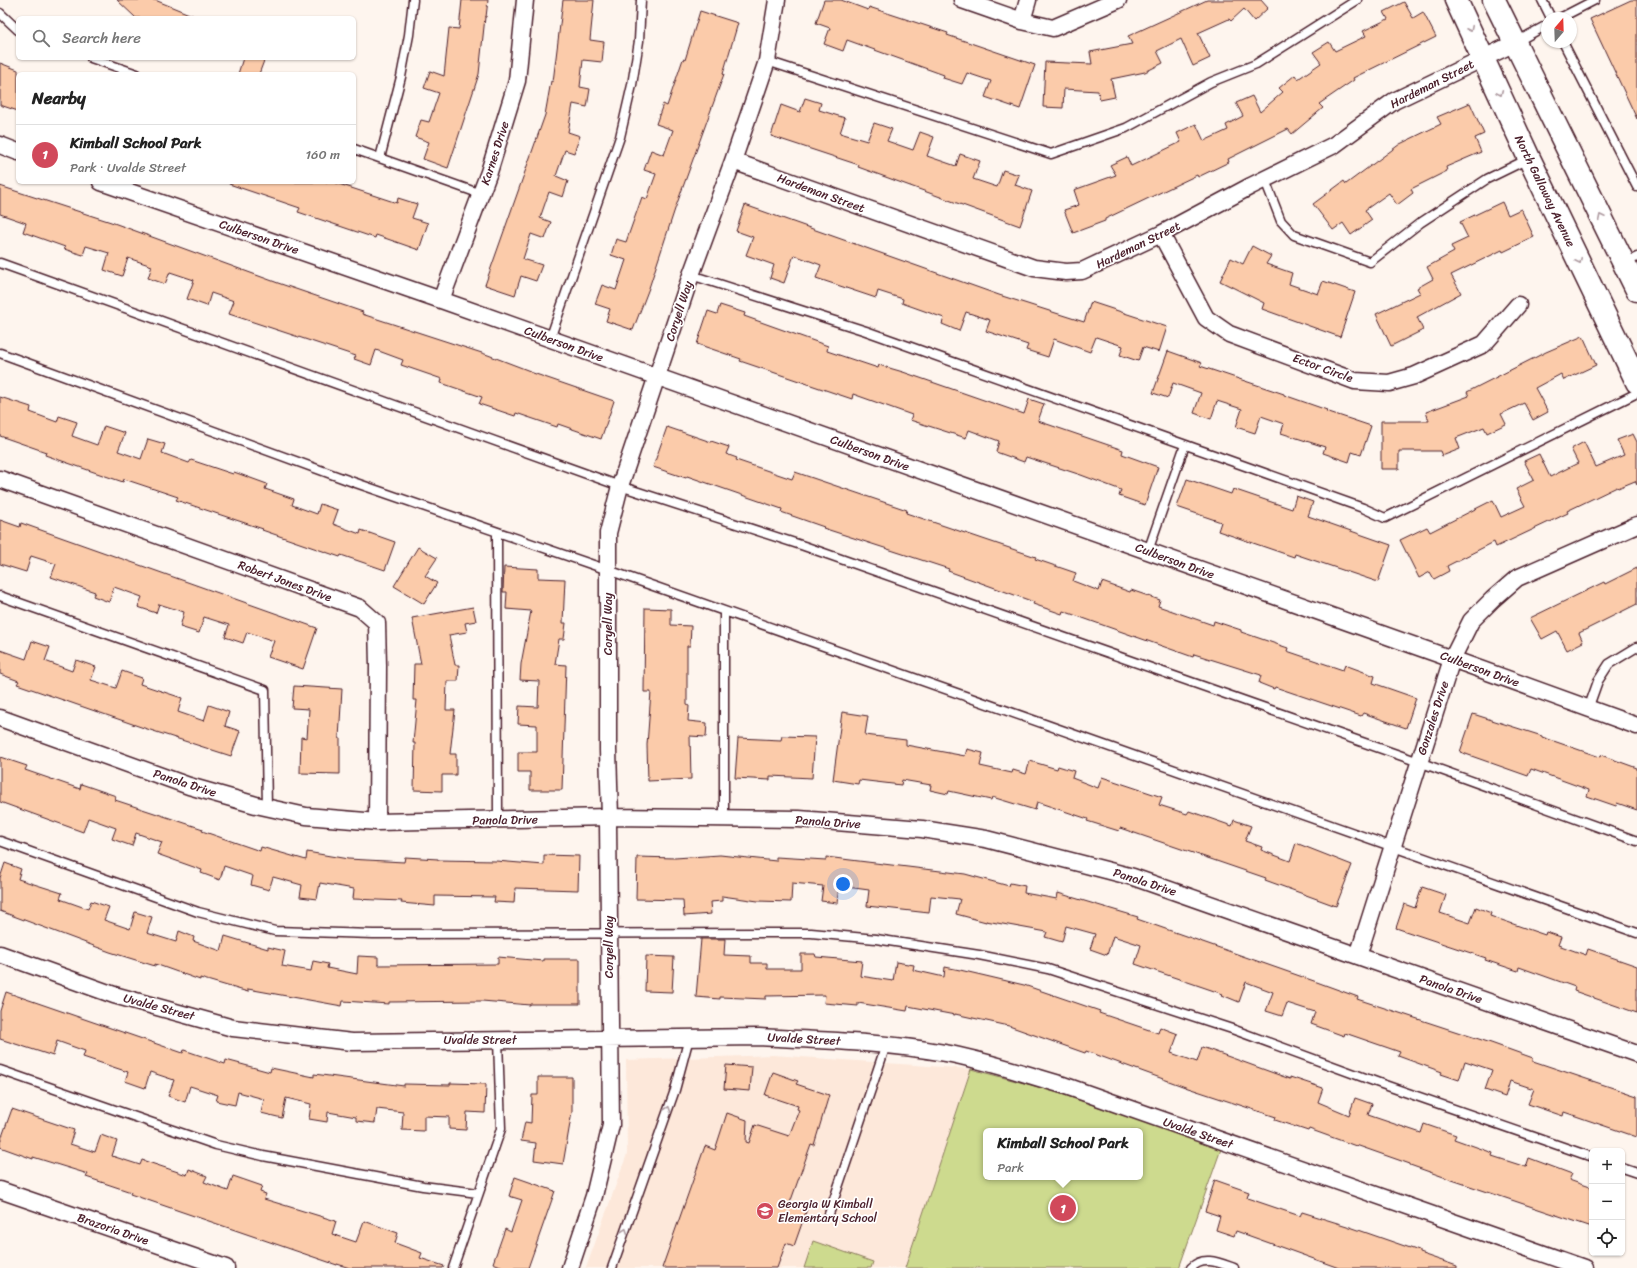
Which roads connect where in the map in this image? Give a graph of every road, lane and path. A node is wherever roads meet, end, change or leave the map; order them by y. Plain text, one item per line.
1 (413, 0) edge
2 (525, 0) edge
3 (641, 0) edge
4 (777, 0) edge
5 (962, 0) edge
6 (1028, 0) edge
7 (1118, 0) edge
8 (1357, 0) edge
9 (1456, 0) edge
10 (1494, 0) edge
11 (1542, 0) edge
12 (1595, 0) edge
13 (1548, 12) edge
14 (1572, 12) edge
15 (0, 13) edge
16 (1022, 21) junction
17 (16, 28) edge
18 (1541, 28) edge
19 (1515, 43) junction
20 (1566, 48) edge
21 (1484, 58) junction
22 (97, 60) edge
23 (767, 61) junction
24 (131, 72) edge
25 (0, 145) edge
26 (356, 150) edge
27 (16, 151) edge
28 (380, 158) junction
29 (1529, 158) junction
30 (733, 162) junction
31 (1265, 180) junction
32 (107, 184) edge
33 (1637, 187) edge
34 (481, 194) junction
35 (1162, 234) junction
36 (1630, 260) edge
37 (0, 263) edge
38 (691, 275) junction
39 (1637, 290) edge
40 (442, 300) junction
41 (1518, 306) dead end
42 (550, 339) junction
43 (0, 353) edge
44 (658, 377) junction
45 (1637, 382) edge
46 (1637, 393) edge
47 (1185, 445) junction
48 (0, 479) edge
49 (620, 486) junction
50 (1637, 525) edge
51 (497, 533) junction
52 (1148, 551) junction
53 (608, 570) junction
54 (0, 596) edge
55 (724, 612) junction
56 (1637, 647) edge
57 (1452, 659) junction
58 (1588, 709) junction
59 (0, 718) edge
60 (1637, 726) edge
61 (1419, 762) junction
62 (267, 808) junction
63 (610, 817) junction
64 (724, 818) junction
65 (498, 820) junction
66 (377, 822) junction
67 (0, 841) edge
68 (1637, 841) edge
69 (1392, 846) junction
70 (609, 933) junction
71 (1637, 933) edge
72 (0, 954) edge
73 (1358, 956) junction
74 (689, 1038) junction
75 (498, 1040) junction
76 (609, 1040) junction
77 (886, 1045) junction
78 (1637, 1054) edge
79 (0, 1070) edge
80 (1589, 1156) edge
81 (1625, 1169) edge
82 (1637, 1174) edge
83 (0, 1190) edge
84 (478, 1193) junction
85 (829, 1214) dead end
86 (226, 1268) edge
87 (453, 1268) edge
88 (570, 1268) edge
89 (612, 1268) edge
90 (1191, 1268) edge
91 (1234, 1268) edge
92 (1584, 1268) edge

1 - 28 lane
2 - 34 street, Karnes Drive
3 - 42 lane
4 - 23 street, Coryell Way
5 - 16 street
6 - 16 street
7 - 16 street
8 - 23 lane
9 -> 21 main road, North Galloway Avenue
10 - 19 main road
11 - 13 lane
12 - 14 lane
15 - 17 lane
18 - 19 lane
19 - 21 street, Hardeman Street
36 -> 19 main road
20 - 33 lane
21 -> 29 main road, North Galloway Avenue
21 - 31 street, Hardeman Street
22 - 24 lane
23 - 30 street, Coryell Way
25 - 27 street
26 - 28 lane
28 - 34 lane
29 - 31 lane
29 -> 45 main road, North Galloway Avenue
30 - 35 street, Hardeman Street
30 - 38 street, Coryell Way
31 - 35 street, Hardeman Street
32 - 40 street, Culberson Drive
34 - 40 street, Karnes Drive
35 - 41 street, Ector Circle
36 - 39 main road
37 - 49 lane
38 - 44 street, Coryell Way
38 - 47 lane
40 - 42 street, Culberson Drive
42 - 44 street, Culberson Drive
43 - 51 lane
44 - 49 street, Coryell Way
44 - 52 street, Culberson Drive
46 - 47 lane
47 - 52 lane
48 - 66 street, Robert Jones Drive
49 - 53 street, Coryell Way
49 - 61 lane
50 - 57 street, Gonzales Drive
51 - 53 lane
51 - 65 lane
52 - 57 street, Culberson Drive
53 - 55 lane
53 - 63 street, Coryell Way
54 - 62 lane
55 - 64 lane
55 - 69 lane
56 - 58 lane
57 - 58 street, Culberson Drive
57 - 61 street, Gonzales Drive
58 - 60 street, Culberson Drive
59 - 62 street, Panola Drive
61 - 68 lane
61 - 69 street, Gonzales Drive
62 - 66 street, Panola Drive
63 - 64 street, Panola Drive
63 - 65 street, Panola Drive
63 - 70 street, Coryell Way
64 - 73 street, Panola Drive
65 - 66 street, Panola Drive
67 - 70 lane
69 - 71 lane
69 - 73 street, Gonzales Drive
70 - 76 street, Coryell Way
70 - 80 lane
72 - 75 street, Uvalde Street
73 - 78 street, Panola Drive
74 - 76 street, Uvalde Street
74 - 77 street, Uvalde Street
89 -> 74 lane
75 - 76 street, Uvalde Street
75 - 84 lane
76 - 88 street, Coryell Way
77 - 85 lane
77 - 92 street, Uvalde Street
79 - 84 lane
81 - 82 lane
83 - 86 street, Brazoria Drive
84 - 87 lane
90 - 91 lane

